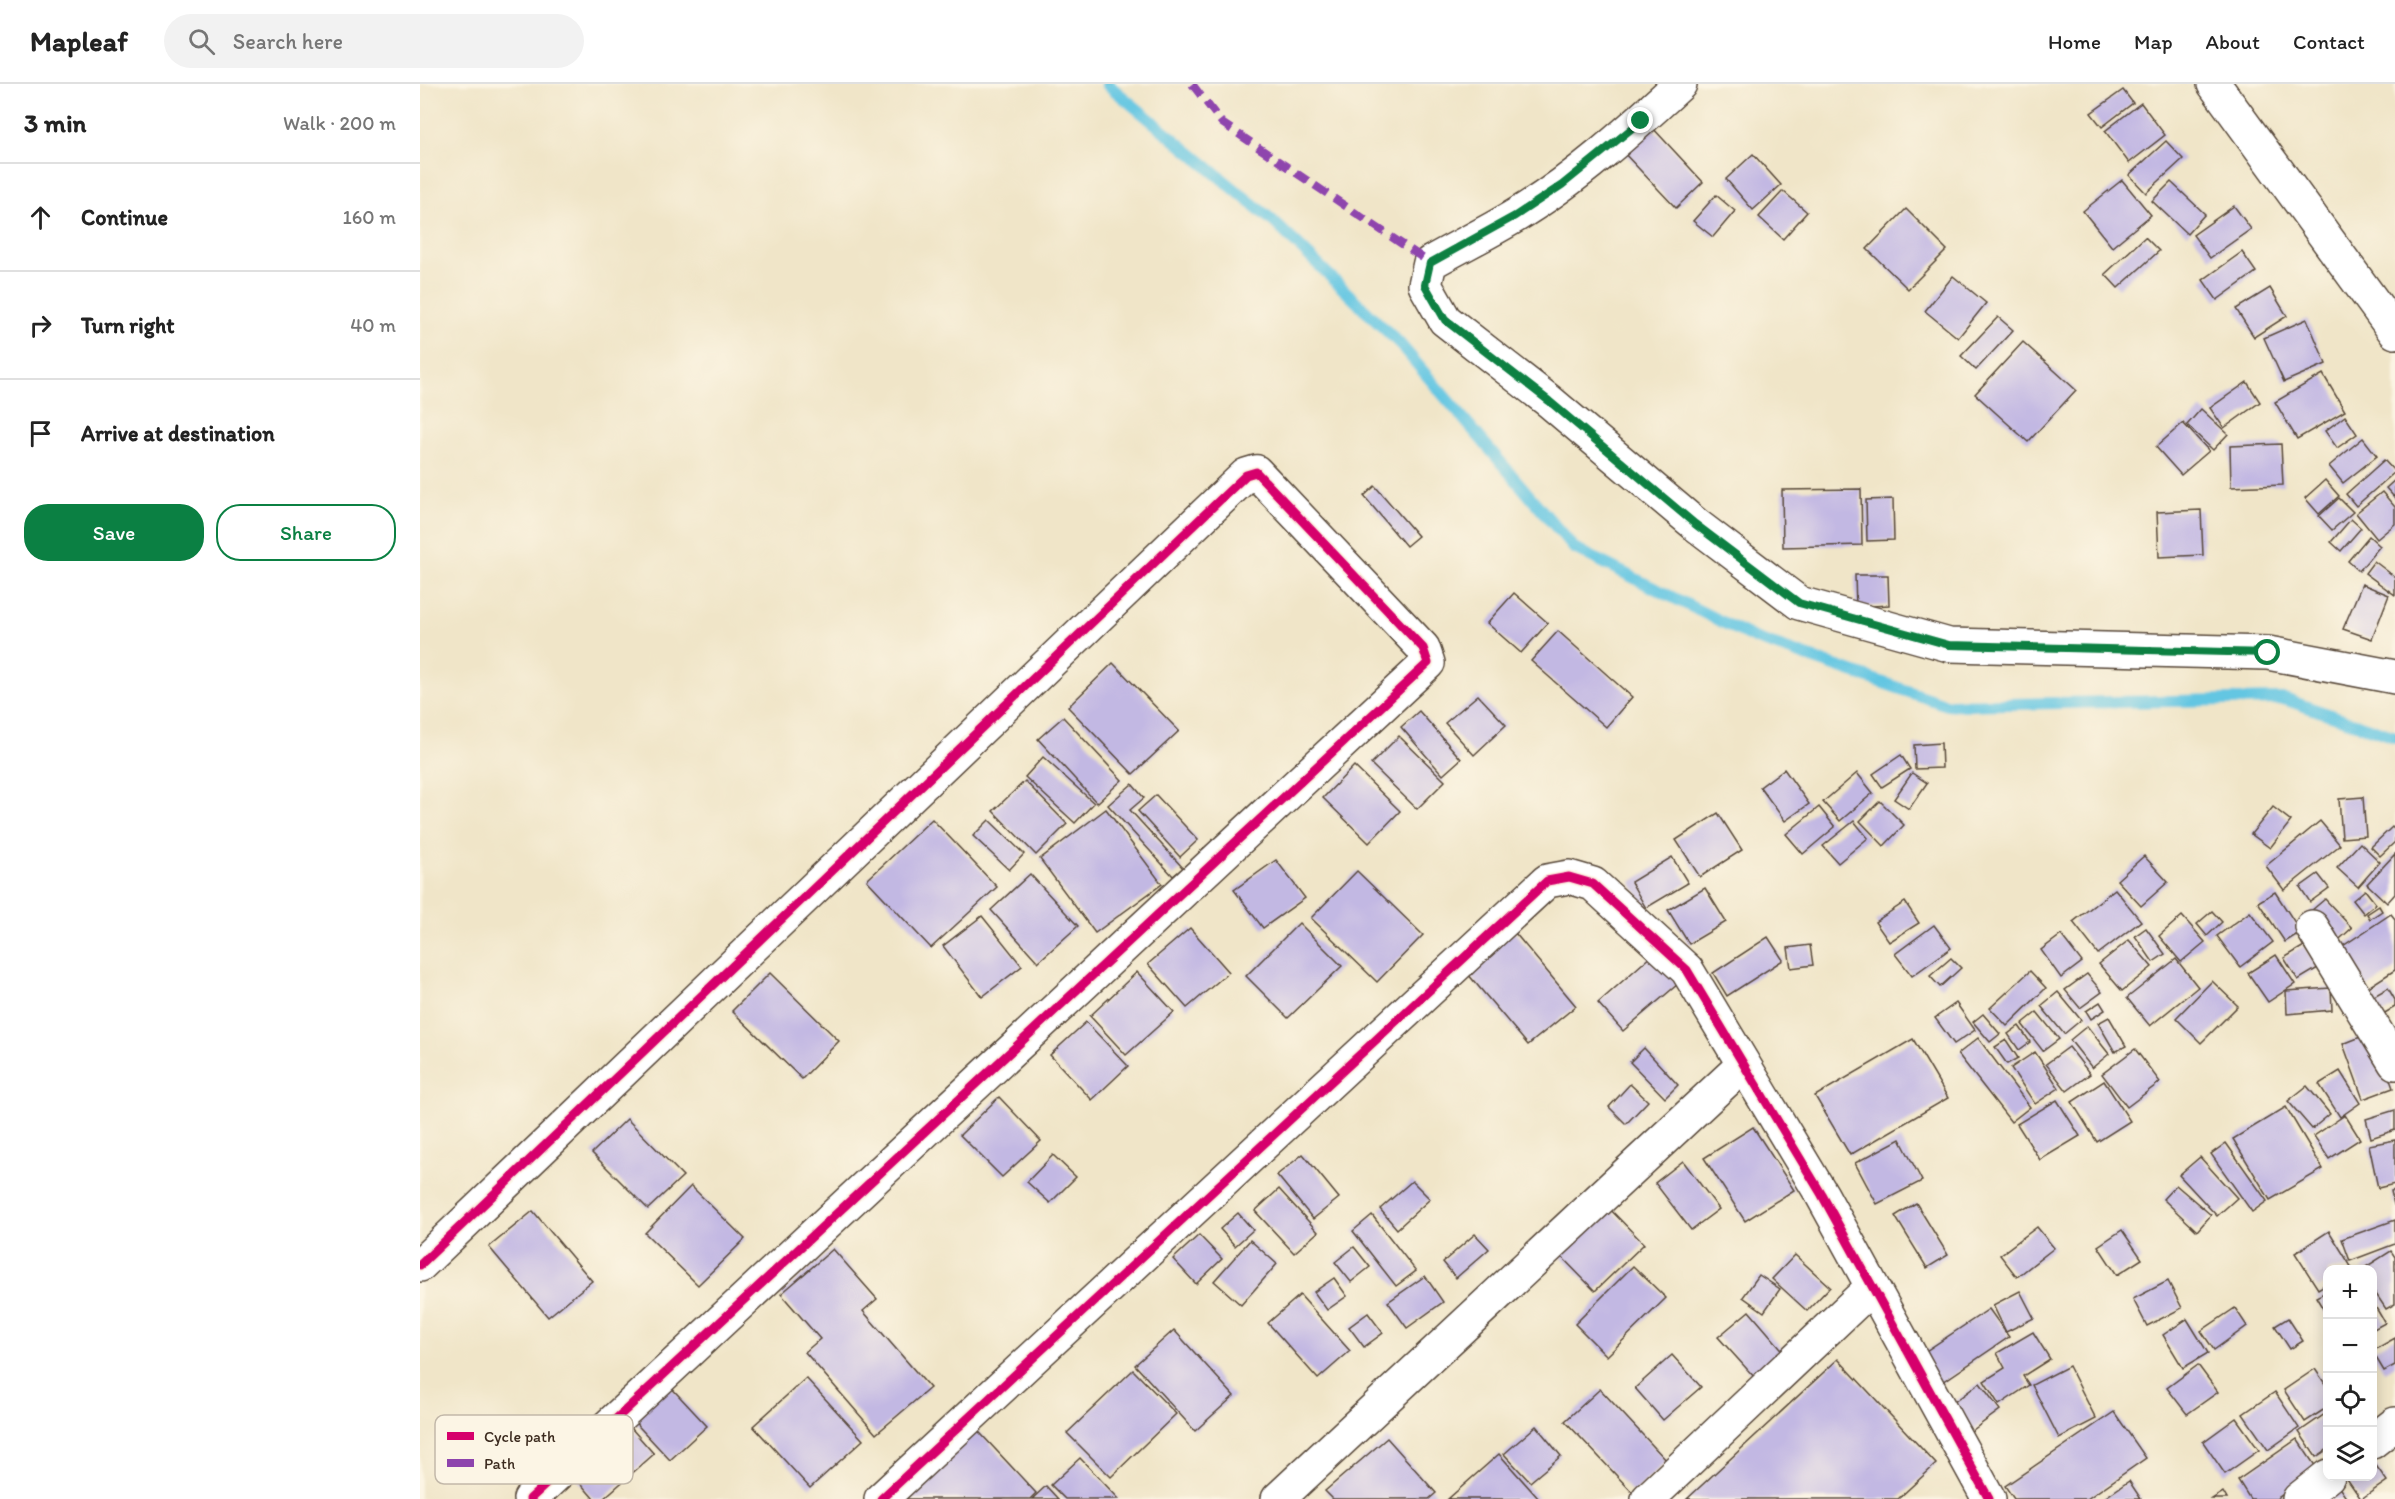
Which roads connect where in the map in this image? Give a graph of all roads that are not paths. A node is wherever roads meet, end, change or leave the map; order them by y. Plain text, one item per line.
1 (1680, 84) edge
2 (2214, 84) edge
3 (2395, 332) edge
4 (2395, 677) edge
5 (2312, 927) dead end
6 (2395, 1063) edge
7 (1742, 1066) junction
8 (420, 1265) edge
9 (1871, 1288) junction
10 (620, 1415) edge
11 (2395, 1424) edge
12 (2377, 1439) edge
13 (2323, 1480) edge
14 (546, 1484) edge
15 (530, 1499) edge
16 (881, 1499) edge
17 (1278, 1499) edge
18 (1648, 1499) edge
19 (1989, 1499) edge
20 (2299, 1499) edge

1 - 4 street
2 - 3 street
5 - 6 street
7 - 9 street
7 - 16 street
7 - 17 street
8 - 10 street
9 - 18 street
9 - 19 street
11 - 12 street
13 - 20 street
14 - 15 street

